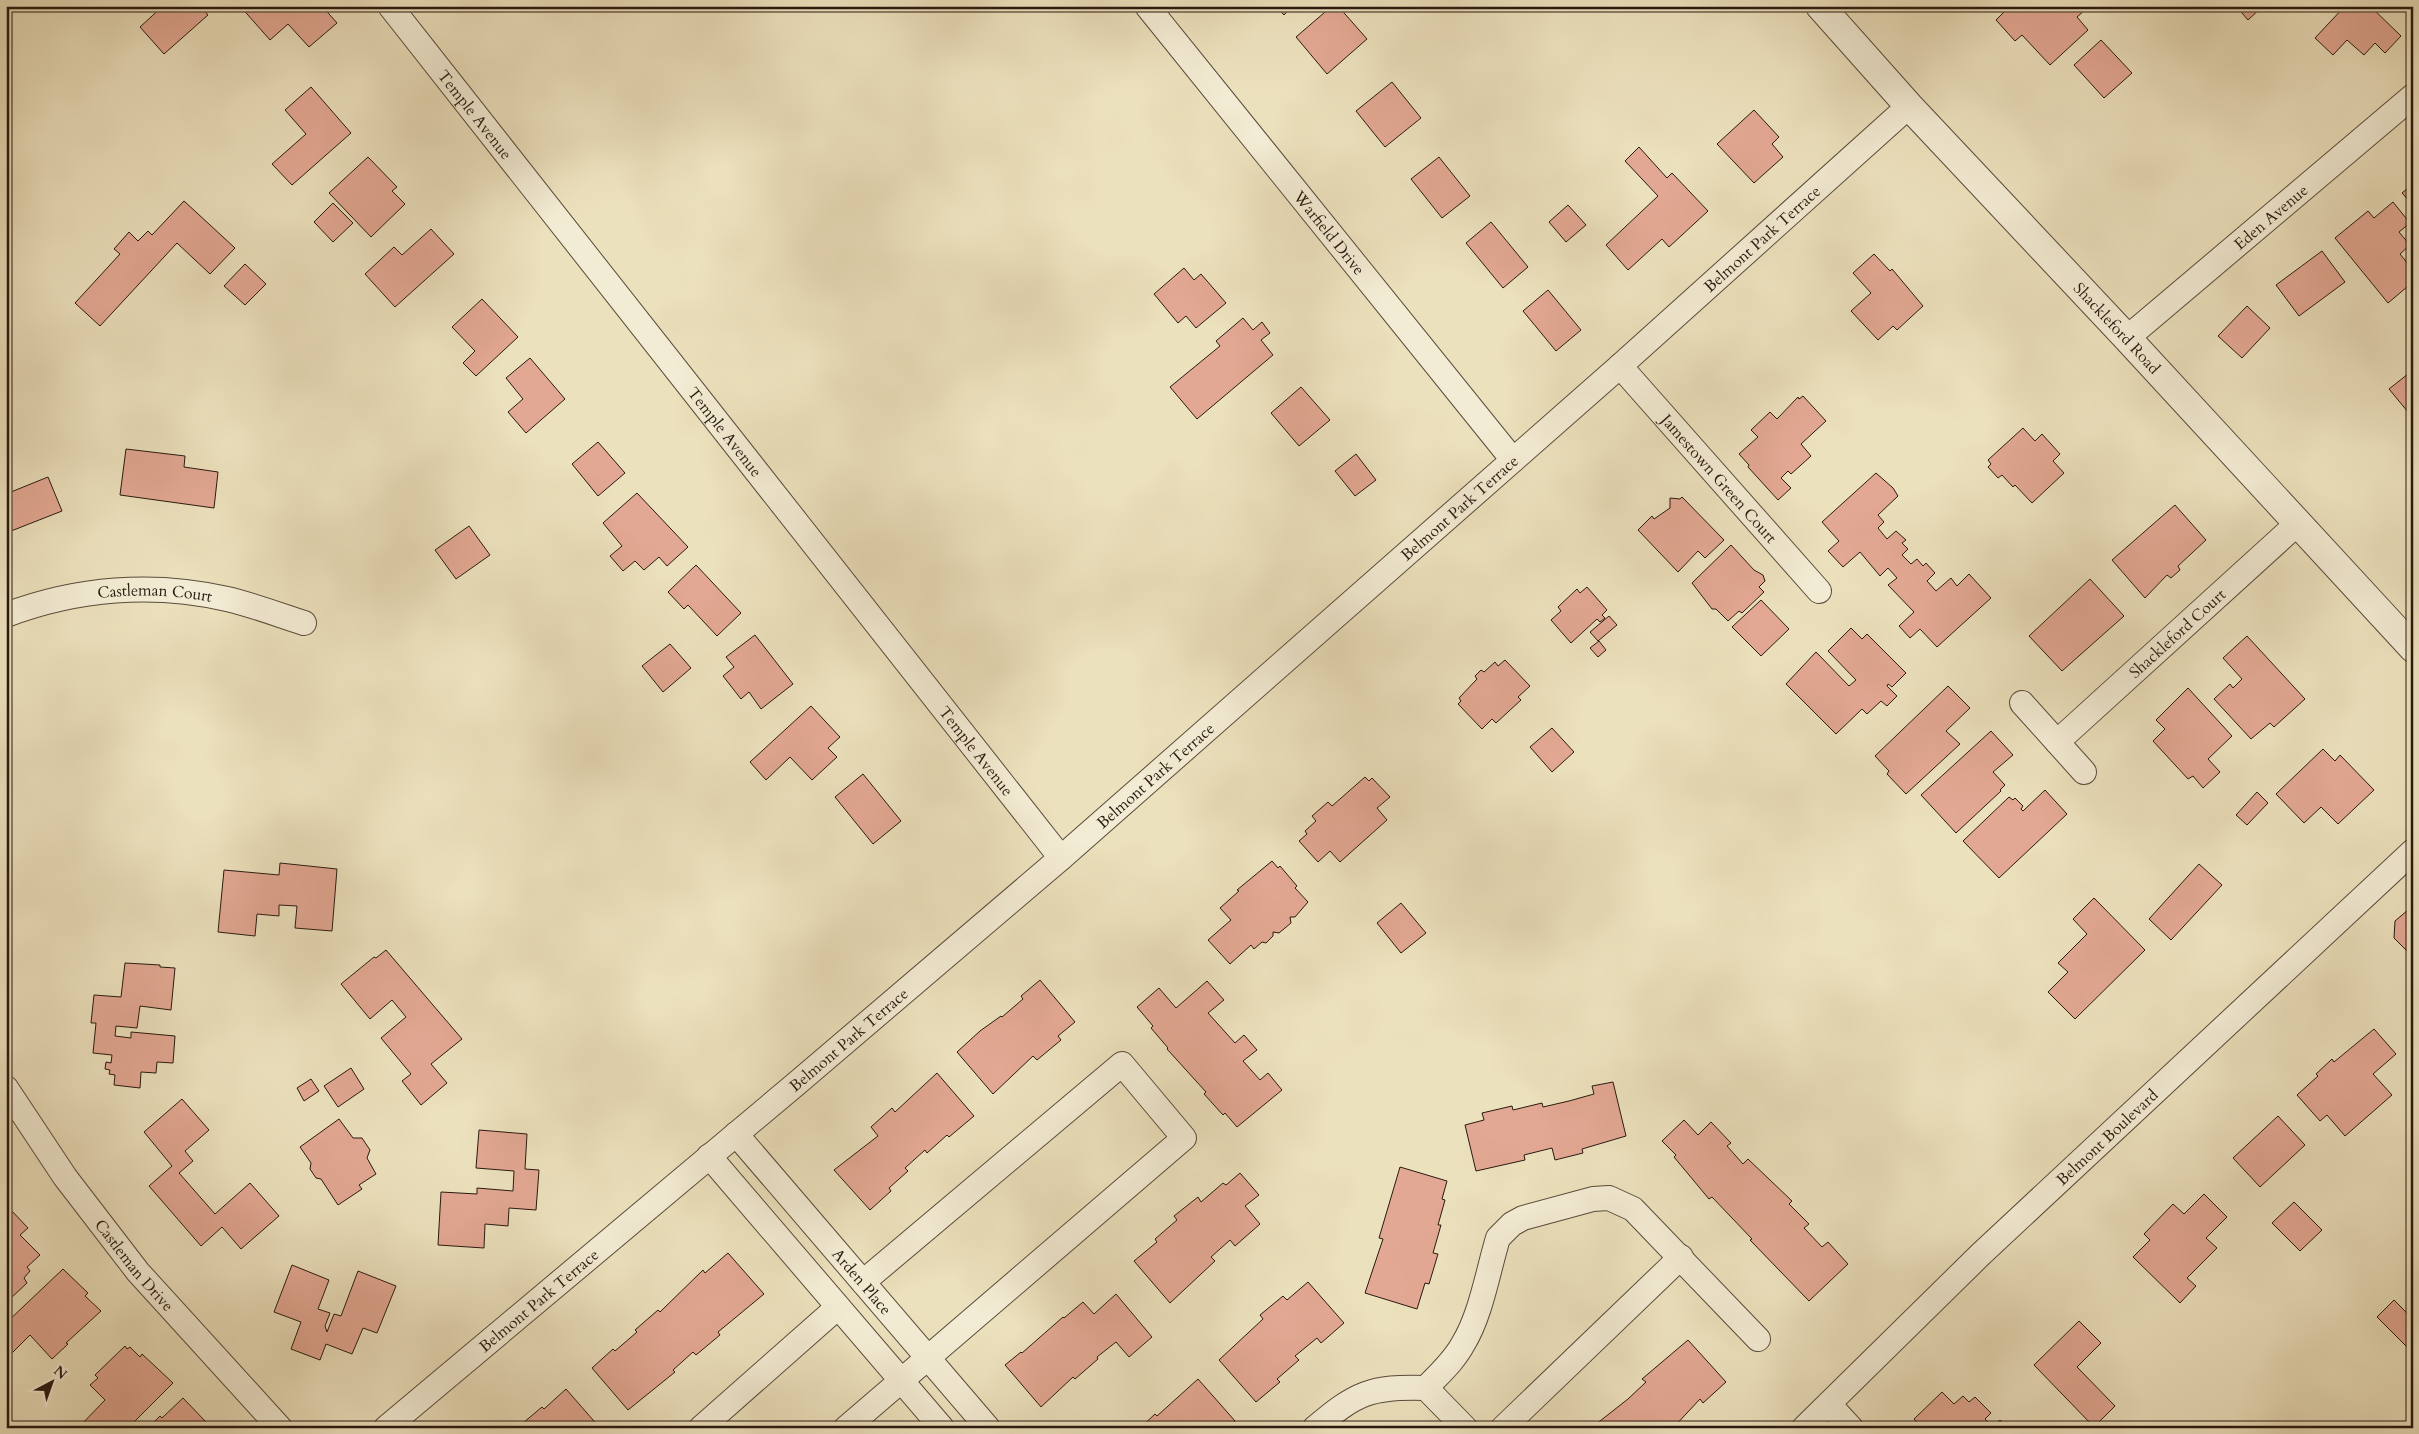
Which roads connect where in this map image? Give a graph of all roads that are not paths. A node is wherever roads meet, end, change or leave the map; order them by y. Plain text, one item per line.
1 (390, 6) edge
2 (1147, 6) edge
3 (1820, 6) edge
4 (2413, 96) edge
5 (1909, 106) junction
6 (2127, 338) junction
7 (1620, 366) junction
8 (1513, 460) junction
9 (2298, 523) junction
10 (1820, 591) dead end
11 (6, 616) edge
12 (304, 623) dead end
13 (2413, 648) edge
14 (2022, 703) dead end
15 (2057, 742) junction
16 (2084, 772) dead end
17 (2413, 851) edge
18 (1062, 858) junction
19 (6, 1089) edge
20 (736, 1134) junction
21 (709, 1156) junction
22 (1681, 1257) junction
23 (863, 1282) junction
24 (838, 1307) junction
25 (1758, 1339) dead end
26 (928, 1358) junction
27 (901, 1380) junction
28 (1426, 1388) junction
29 (1830, 1404) junction
30 (280, 1428) edge
31 (386, 1428) edge
32 (700, 1428) edge
33 (846, 1428) edge
34 (942, 1428) edge
35 (988, 1428) edge
36 (1315, 1428) edge
37 (1465, 1428) edge
38 (1503, 1428) edge
39 (1804, 1428) edge
40 (1852, 1428) edge

1 - 18 street, Temple Avenue
2 - 8 street, Warfield Drive
3 - 5 street, Shackleford Road
4 - 6 street, Eden Avenue
5 - 6 street, Shackleford Road
5 - 7 street, Belmont Park Terrace
6 - 9 street, Shackleford Road
7 - 8 street, Belmont Park Terrace
7 - 10 street, Jamestown Green Court
8 - 18 street, Belmont Park Terrace
9 - 13 street, Shackleford Road
9 - 15 street, Shackleford Court
11 - 12 street, Castleman Court
14 - 15 street
15 - 16 street
17 - 29 street, Belmont Boulevard
18 - 20 street, Belmont Park Terrace
19 - 30 street, Castleman Drive
20 - 21 street, Belmont Park Terrace
20 - 23 street, Arden Place
21 - 24 street
21 - 31 street, Belmont Park Terrace
22 - 25 street
22 - 28 street
22 - 38 street
23 - 26 street, Arden Place
23 - 26 street
24 - 27 street
24 - 32 street
26 - 27 street
26 - 35 street, Arden Place
27 - 33 street
27 - 34 street
28 - 36 street
28 - 37 street
29 - 39 street, Belmont Boulevard
29 - 40 street

